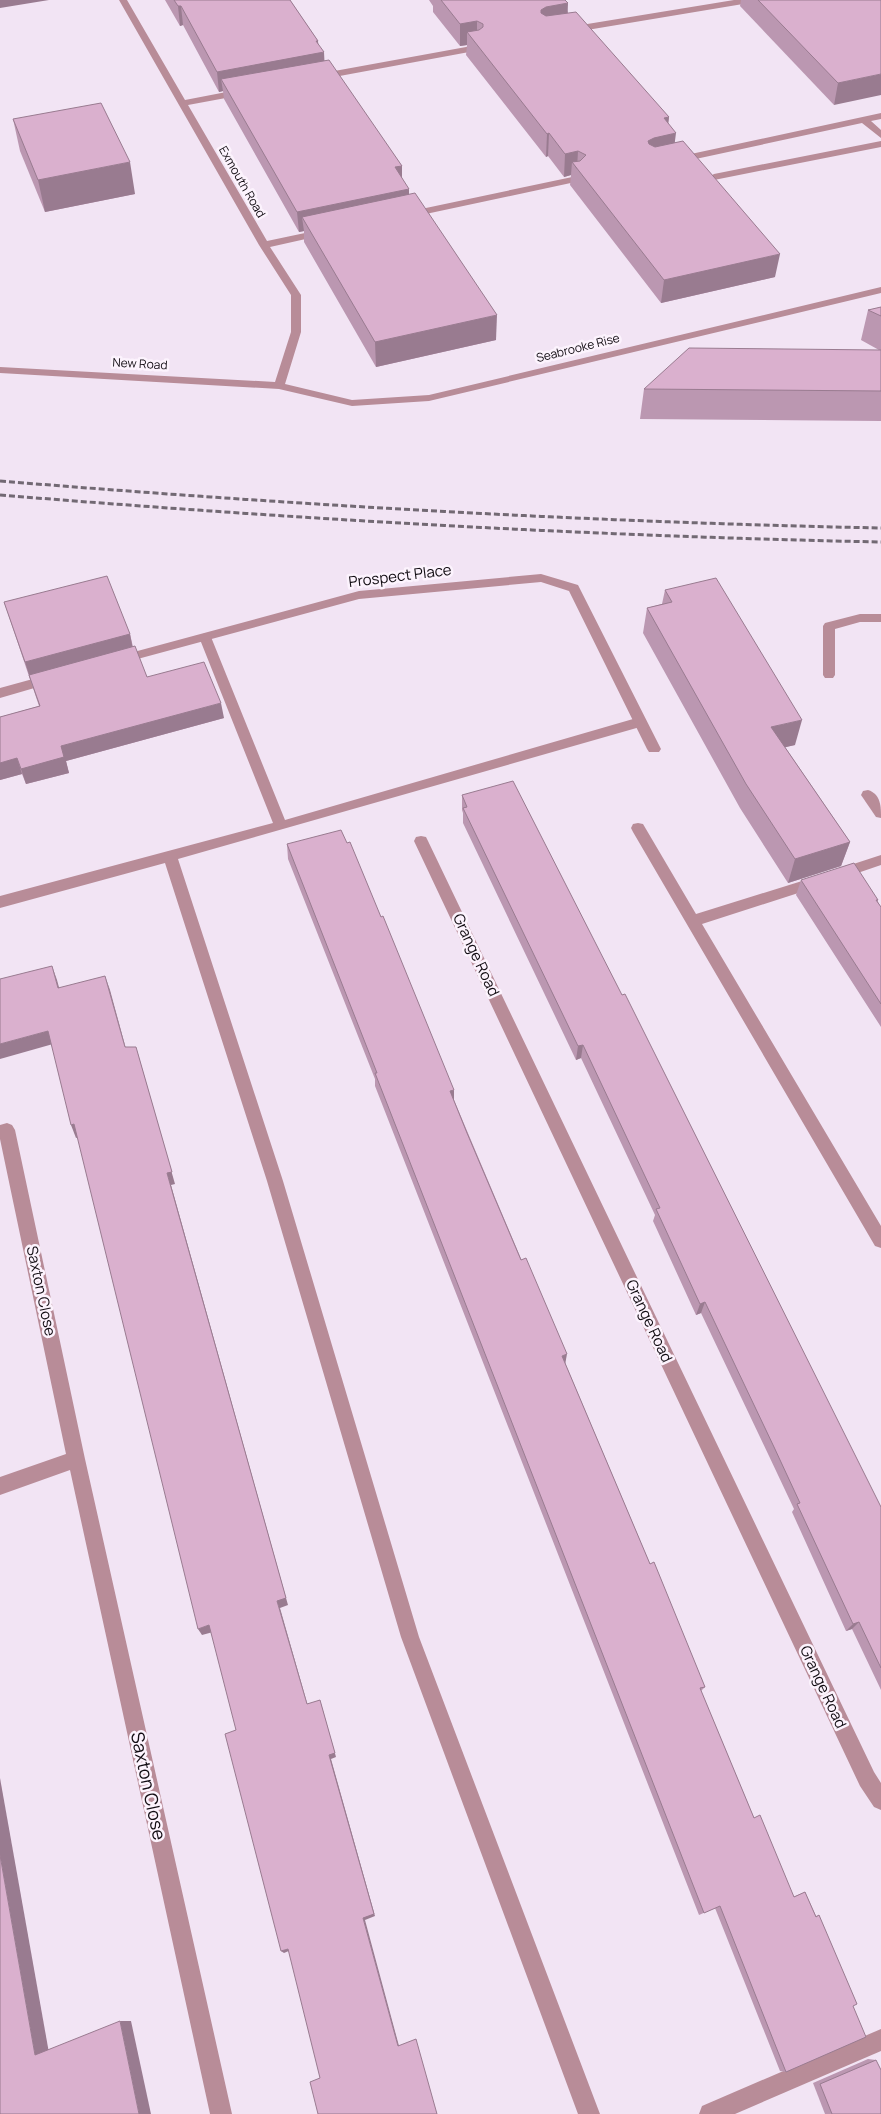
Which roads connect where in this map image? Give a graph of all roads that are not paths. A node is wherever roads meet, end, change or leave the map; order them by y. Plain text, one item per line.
1 (123, 0) edge
2 (749, 0) edge
3 (555, 33) edge
4 (477, 48) edge
5 (305, 80) edge
6 (248, 90) edge
7 (182, 103) junction
8 (881, 116) edge
9 (864, 120) junction
10 (881, 135) edge
11 (881, 144) edge
12 (671, 161) edge
13 (714, 177) edge
14 (577, 180) edge
15 (401, 216) edge
16 (333, 230) edge
17 (264, 245) junction
18 (881, 290) edge
19 (0, 370) edge
20 (279, 386) junction
21 (881, 618) edge
22 (204, 637) junction
23 (102, 665) edge
24 (65, 675) edge
25 (829, 675) dead end
26 (0, 693) edge
27 (640, 722) junction
28 (654, 749) dead end
29 (868, 795) dead end
30 (881, 813) edge
31 (281, 826) junction
32 (638, 828) dead end
33 (421, 840) dead end
34 (170, 856) junction
35 (881, 860) edge
36 (0, 902) edge
37 (693, 921) junction
38 (0, 1132) edge
39 (881, 1241) edge
40 (76, 1459) junction
41 (0, 1486) edge
42 (881, 1800) edge
43 (881, 2040) edge
44 (221, 2114) edge
45 (589, 2114) edge
46 (710, 2114) edge

1 - 7 street, Exmouth Road
2 - 3 street
4 - 5 street
6 - 7 street
7 - 17 street, Exmouth Road
8 - 9 street
9 - 10 street
9 - 12 street
11 - 13 street
14 - 15 street
16 - 17 street
17 - 20 street, Exmouth Road
18 - 20 street, Seabrooke Rise
19 - 20 street, New Road
21 - 25 street
22 - 23 street, Prospect Place
22 - 27 street, Prospect Place
22 - 31 street
24 - 26 street
27 - 28 street, Prospect Place
27 - 31 street
29 - 30 street
31 - 34 street
32 - 37 street
33 - 42 street, Grange Road
34 - 36 street
34 - 45 street
35 - 37 street
37 - 39 street
38 - 40 street, Saxton Close
40 - 41 street
40 - 44 street, Saxton Close
43 - 46 street

